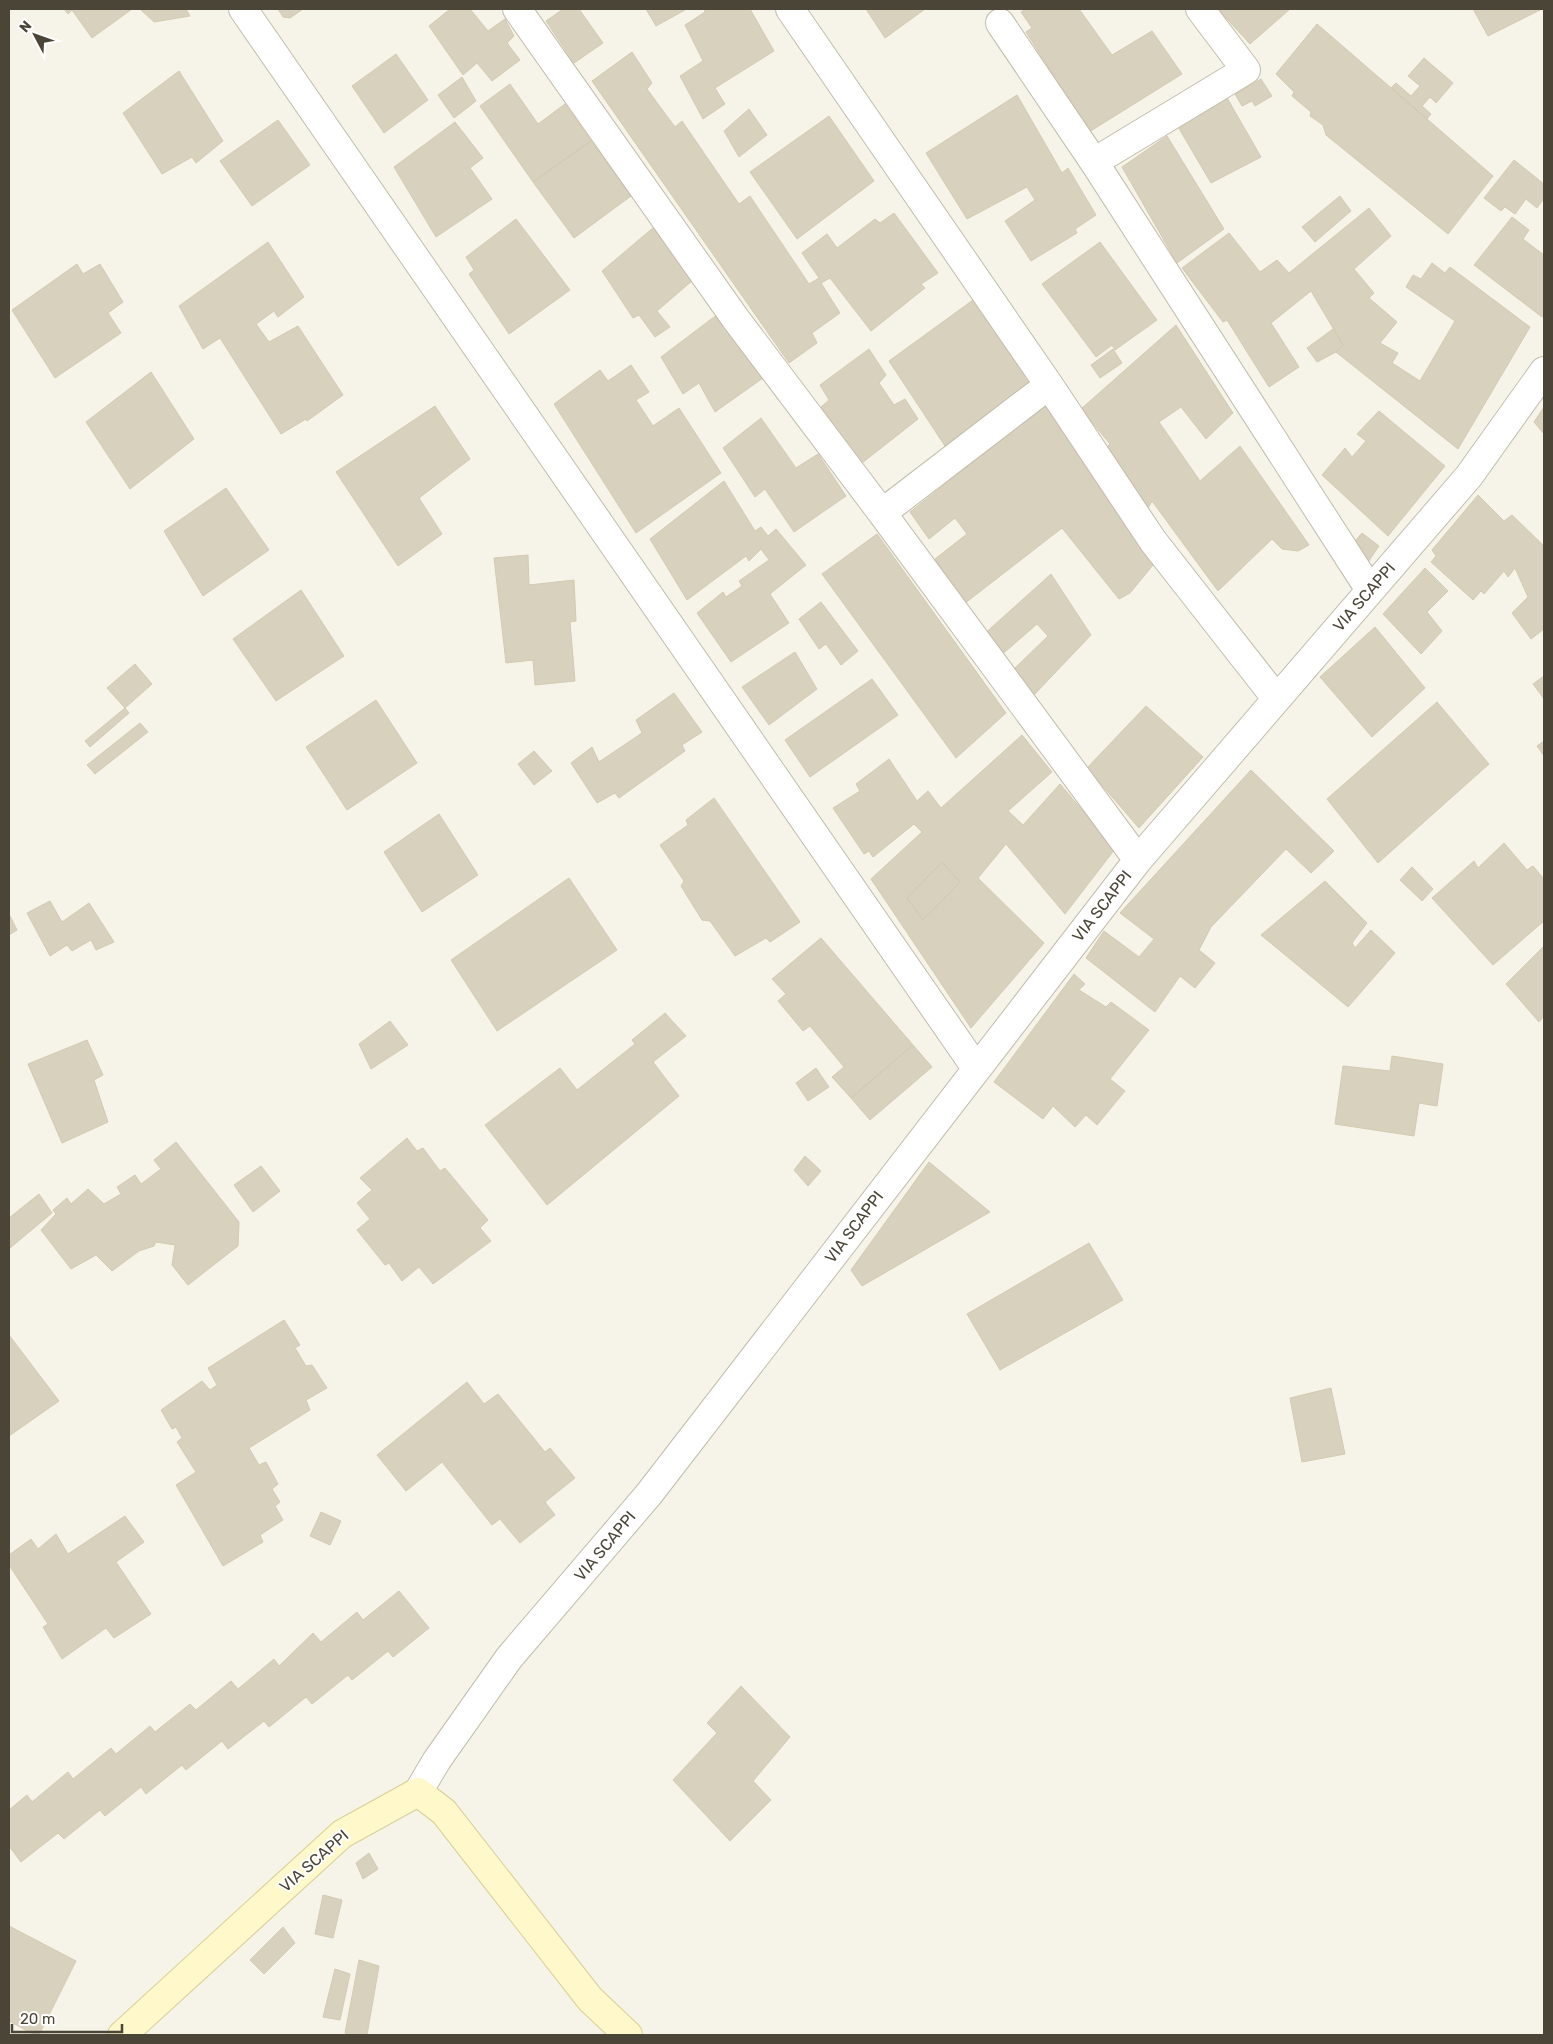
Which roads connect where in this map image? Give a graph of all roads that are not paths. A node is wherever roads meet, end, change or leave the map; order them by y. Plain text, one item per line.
1 (242, 9) edge
2 (516, 9) edge
3 (790, 9) edge
4 (1200, 9) edge
5 (1000, 23) dead end
6 (1094, 162) junction
7 (1544, 372) edge
8 (1049, 385) junction
9 (882, 513) junction
10 (1370, 590) junction
11 (1276, 698) junction
12 (1138, 860) junction
13 (976, 1068) junction
14 (418, 1792) junction
15 (122, 2035) edge
16 (628, 2035) edge

1 - 13 street
2 - 9 street
3 - 8 street
4 - 6 street
5 - 6 street
6 - 10 street
7 - 10 street, VIA SCAPPI
8 - 9 street
8 - 11 street
9 - 12 street
10 - 11 street, VIA SCAPPI
11 - 12 street, VIA SCAPPI
12 - 13 street, VIA SCAPPI
13 - 14 street, VIA SCAPPI
14 - 15 street, VIA SCAPPI
14 - 16 street

